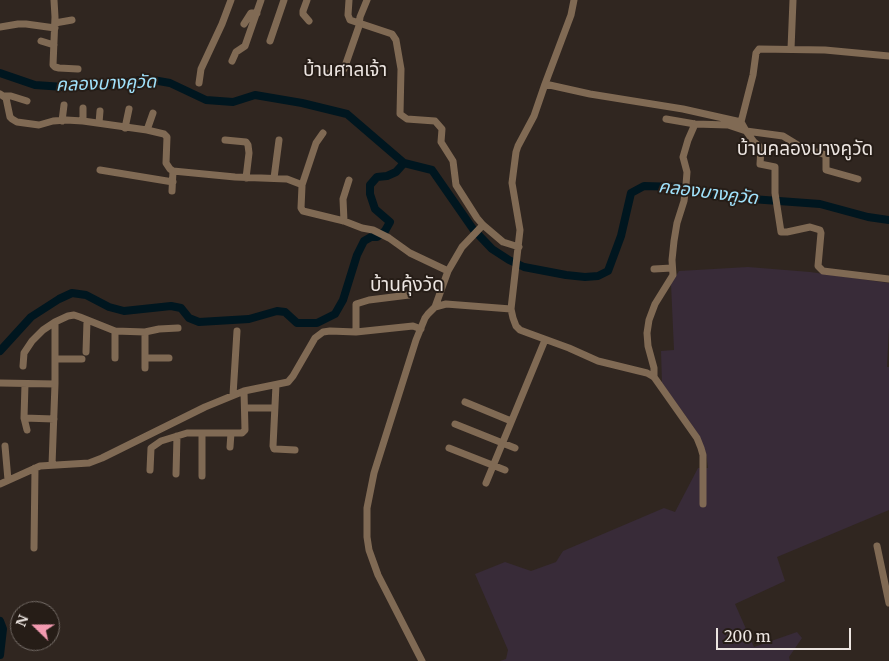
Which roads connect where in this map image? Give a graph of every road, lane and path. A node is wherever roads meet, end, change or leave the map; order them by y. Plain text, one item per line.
1 (54, 0) edge
2 (231, 0) edge
3 (261, 0) edge
4 (284, 0) edge
5 (307, 0) edge
6 (349, 0) edge
7 (366, 0) edge
8 (574, 0) edge
9 (793, 0) edge
10 (257, 13) junction
11 (72, 20) dead end
12 (309, 20) dead end
13 (359, 23) junction
14 (244, 24) dead end
15 (55, 26) junction
16 (0, 27) edge
17 (41, 41) dead end
18 (270, 41) dead end
19 (54, 45) junction
20 (791, 49) junction
21 (889, 56) edge
22 (232, 61) dead end
23 (78, 69) dead end
24 (329, 74) dead end
25 (199, 83) dead end
26 (545, 84) junction
27 (2, 95) edge
28 (27, 100) dead end
29 (64, 106) dead end
30 (83, 108) dead end
31 (129, 109) dead end
32 (100, 111) dead end
33 (153, 113) dead end
34 (666, 119) dead end
35 (62, 120) junction
36 (82, 121) junction
37 (741, 122) junction
38 (99, 123) junction
39 (695, 124) junction
40 (125, 128) junction
41 (147, 130) junction
42 (746, 131) junction
43 (322, 133) dead end
44 (225, 140) dead end
45 (279, 140) dead end
46 (100, 170) dead end
47 (173, 171) junction
48 (246, 178) junction
49 (274, 178) junction
50 (858, 179) dead end
51 (349, 180) dead end
52 (173, 182) junction
53 (302, 185) junction
54 (172, 191) dead end
55 (344, 221) junction
56 (482, 226) junction
57 (518, 250) junction
58 (672, 268) junction
59 (654, 269) dead end
60 (448, 271) junction
61 (889, 280) edge
62 (409, 295) dead end
63 (435, 307) junction
64 (511, 309) junction
65 (87, 320) junction
66 (54, 322) junction
67 (178, 328) dead end
68 (421, 329) junction
69 (115, 331) junction
70 (237, 331) dead end
71 (146, 332) junction
72 (356, 332) junction
73 (546, 340) junction
74 (86, 352) dead end
75 (115, 358) dead end
76 (146, 358) junction
77 (169, 358) dead end
78 (55, 359) junction
79 (82, 359) dead end
80 (23, 366) dead end
81 (146, 368) dead end
82 (654, 376) junction
83 (0, 382) edge
84 (25, 384) junction
85 (55, 384) junction
86 (276, 384) junction
87 (244, 391) junction
88 (233, 395) junction
89 (464, 402) dead end
90 (245, 408) junction
91 (274, 408) junction
92 (24, 418) junction
93 (54, 419) junction
94 (511, 421) junction
95 (455, 424) dead end
96 (27, 430) dead end
97 (156, 432) junction
98 (231, 433) junction
99 (202, 434) junction
100 (177, 436) junction
101 (161, 441) junction
102 (502, 443) junction
103 (5, 446) dead end
104 (230, 447) dead end
105 (449, 448) dead end
106 (515, 448) dead end
107 (295, 450) dead end
108 (52, 466) junction
109 (493, 466) junction
110 (35, 468) junction
111 (150, 470) dead end
112 (504, 470) dead end
113 (176, 474) dead end
114 (202, 476) dead end
115 (8, 480) junction
116 (486, 483) dead end
117 (0, 484) edge
118 (704, 504) dead end
119 (877, 546) dead end
120 (34, 548) dead end
121 (889, 603) edge
122 (422, 661) edge

1 - 15 street
2 - 25 street
3 - 10 street
4 - 18 street
5 - 12 street
6 - 13 street
7 - 13 street
8 - 26 street
9 - 20 street
10 - 14 street
10 - 22 street
11 - 15 street
13 - 24 street
13 - 56 street
15 - 16 street
15 - 19 street
17 - 19 street
19 - 23 street
20 - 21 street
20 - 37 street
26 - 37 street
26 - 57 street
27 - 28 street
27 - 35 street
29 - 35 street
30 - 36 street
31 - 40 street
32 - 38 street
33 - 41 street
34 - 39 street
35 - 36 street
36 - 38 street
37 - 42 street
38 - 40 street
39 - 42 street
39 - 58 street
40 - 41 street
41 - 47 street
42 - 50 street
42 - 61 street
43 - 53 street
44 - 48 street
45 - 49 street
46 - 52 street
47 - 48 street
47 - 52 street
48 - 49 street
49 - 53 street
51 - 55 street
52 - 54 street
53 - 55 street
55 - 60 street
56 - 57 street
56 - 60 street
57 - 64 street
58 - 59 street
58 - 82 street
60 - 63 street
62 - 72 street
63 - 64 street
63 - 68 street
64 - 73 street
65 - 66 street
65 - 69 street
65 - 74 street
66 - 78 street
66 - 80 street
67 - 71 street
68 - 72 street
68 - 122 street
69 - 71 street
69 - 75 street
70 - 88 street
71 - 76 street
72 - 86 street
73 - 82 street
73 - 94 street
76 - 77 street
76 - 81 street
78 - 79 street
78 - 85 street
82 - 118 street
83 - 84 street
84 - 85 street
84 - 92 street
85 - 93 street
86 - 87 street
86 - 91 street
87 - 88 street
87 - 90 street
88 - 97 street
89 - 94 street
90 - 91 street
90 - 98 street
91 - 107 street
92 - 93 street
92 - 96 street
93 - 108 street
94 - 102 street
95 - 102 street
97 - 101 street
97 - 108 street
98 - 99 street
98 - 104 street
99 - 100 street
99 - 114 street
100 - 101 street
100 - 113 street
101 - 111 street
102 - 106 street
102 - 109 street
103 - 115 street
105 - 109 street
108 - 110 street
109 - 112 street
109 - 116 street
110 - 115 street
110 - 120 street
115 - 117 street
119 - 121 street

